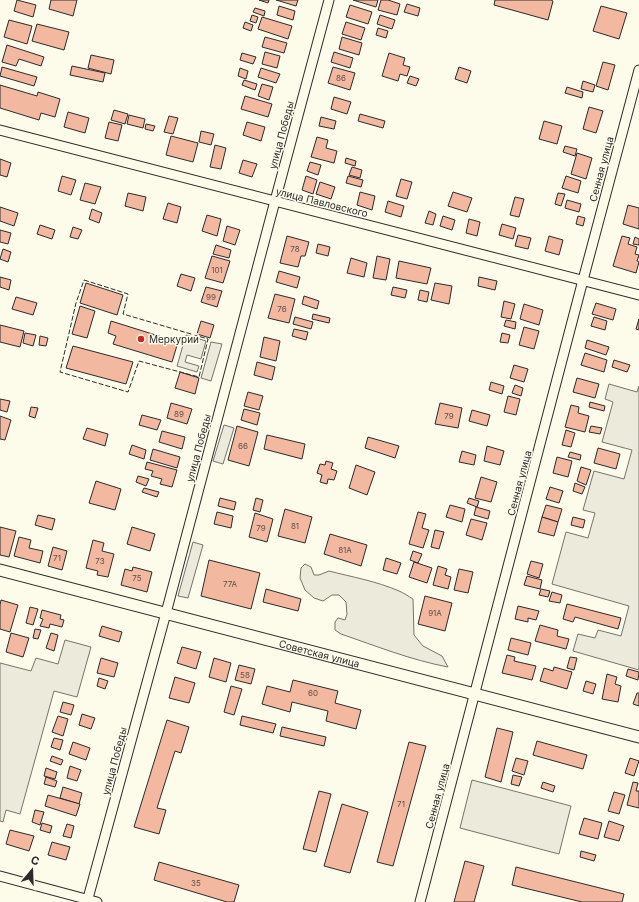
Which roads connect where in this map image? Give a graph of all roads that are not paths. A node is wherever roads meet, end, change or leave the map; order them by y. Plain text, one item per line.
1 (329, 0) edge
2 (639, 70) edge
3 (0, 130) edge
4 (275, 201) junction
5 (583, 280) junction
6 (639, 295) edge
7 (0, 570) edge
8 (166, 613) junction
9 (475, 694) junction
10 (639, 737) edge
11 (0, 876) edge
12 (87, 901) edge
13 (97, 902) edge
14 (420, 902) edge

1 - 4 street, улица Победы
2 - 5 street, Сенная улица
3 - 4 street, улица Павловского
4 - 5 street, улица Павловского
4 - 8 street, улица Победы
5 - 6 street, улица Павловского
5 - 9 street, Сенная улица
7 - 8 street, Советская улица
8 - 9 street, Советская улица
8 - 12 street, улица Победы
9 - 10 street, Советская улица
9 - 14 street, Сенная улица
11 - 12 street
12 - 13 street

